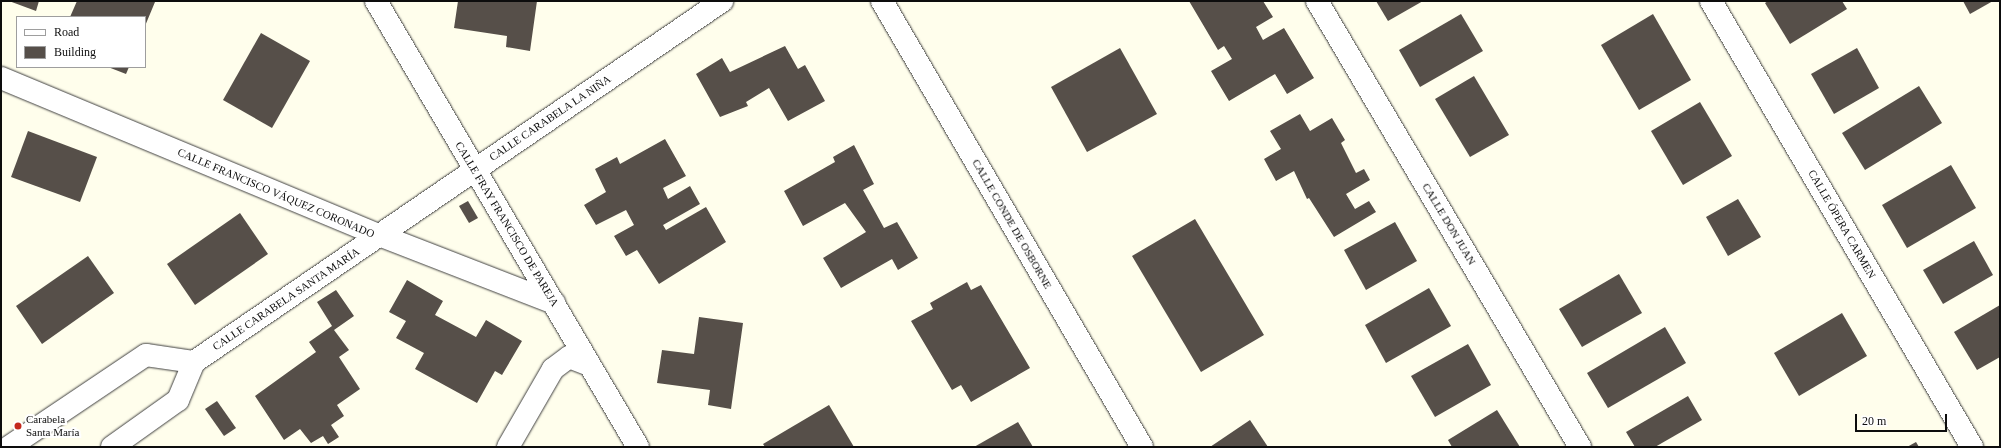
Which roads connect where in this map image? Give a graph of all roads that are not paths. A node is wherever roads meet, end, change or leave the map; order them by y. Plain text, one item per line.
1 (376, 1) edge
2 (722, 1) edge
3 (882, 1) edge
4 (1317, 1) edge
5 (1711, 1) edge
6 (1, 78) edge
7 (474, 170) junction
8 (379, 235) junction
9 (554, 303) junction
10 (194, 362) junction
11 (590, 365) junction
12 (9, 447) edge
13 (112, 447) edge
14 (508, 447) edge
15 (638, 447) edge
16 (1142, 447) edge
17 (1580, 447) edge
18 (1972, 447) edge

1 - 7 street, CALLE FRAY FRANCISCO DE PAREJA
2 - 7 street, CALLE CARABELA LA NIÑA
3 - 16 street, CALLE CONDE DE OSBORNE
4 - 17 street, CALLE DON JUAN
5 - 18 street, CALLE ÓPERA CARMEN
6 - 8 street, CALLE FRANCISCO VÁQUEZ CORONADO
7 - 8 street, CALLE CARABELA LA NIÑA
7 - 9 street, CALLE FRAY FRANCISCO DE PAREJA
8 - 9 street, CALLE FRANCISCO VÁQUEZ CORONADO
8 - 10 street, CALLE CARABELA SANTA MARÍA
9 - 11 street, CALLE FRAY FRANCISCO DE PAREJA
10 - 12 street
10 - 13 street
11 - 14 street
11 - 15 street, CALLE FRAY FRANCISCO DE PAREJA

